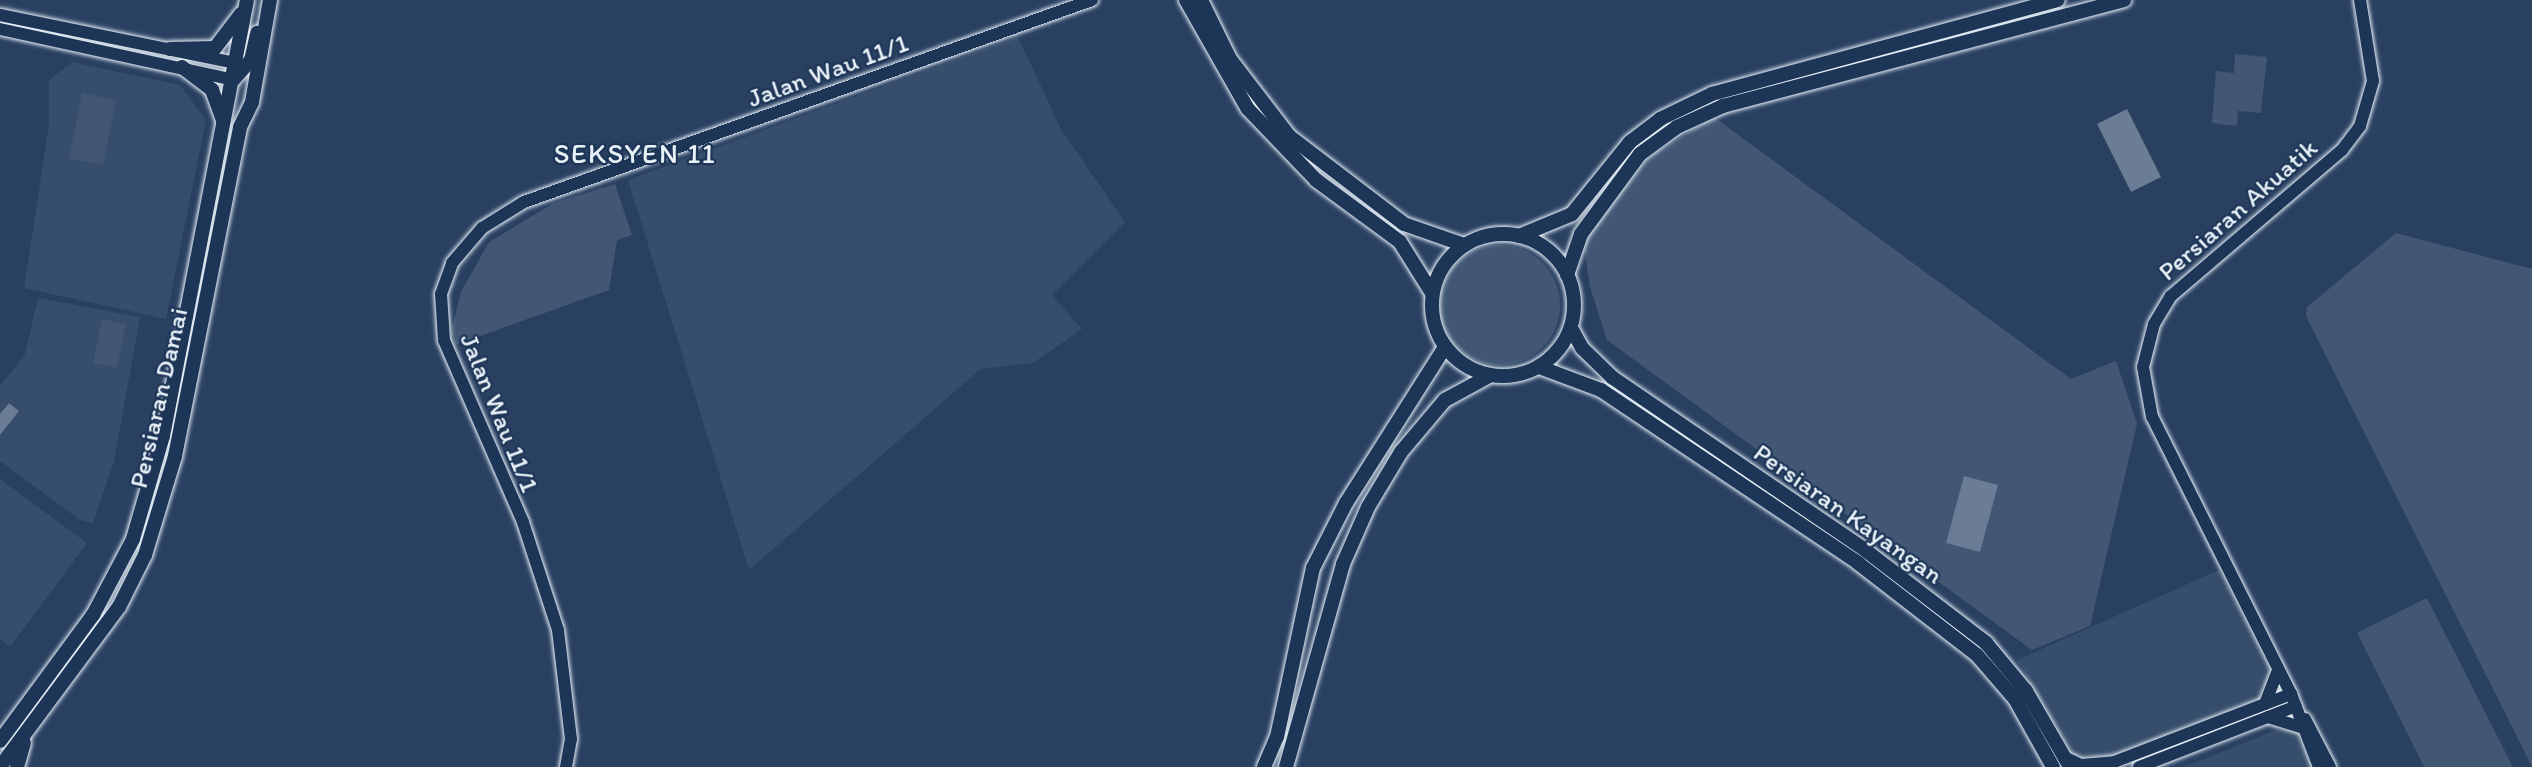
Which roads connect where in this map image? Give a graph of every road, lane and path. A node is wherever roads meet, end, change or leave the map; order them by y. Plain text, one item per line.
1 (1092, 0) edge
2 (1186, 0) edge
3 (1201, 0) edge
4 (2057, 0) edge
5 (2124, 0) edge
6 (2360, 0) edge
7 (247, 2) edge
8 (269, 4) edge
9 (0, 15) edge
10 (0, 29) edge
11 (170, 49) junction
12 (182, 67) junction
13 (237, 72) junction
14 (224, 125) junction
15 (240, 128) junction
16 (1519, 236) junction
17 (1464, 245) junction
18 (1568, 274) junction
19 (1432, 293) junction
20 (1571, 328) junction
21 (1445, 347) junction
22 (1539, 367) junction
23 (1491, 375) junction
24 (2278, 670) junction
25 (2265, 704) junction
26 (2295, 704) junction
27 (2268, 717) junction
28 (33, 721) junction
29 (2301, 727) junction
30 (1, 740) edge
31 (2068, 763) edge
32 (0, 767) edge
33 (16, 767) edge
34 (566, 767) edge
35 (1264, 767) edge
36 (1286, 767) edge
37 (2053, 767) edge
38 (2139, 767) edge
39 (2319, 767) edge
40 (2330, 767) edge

1 - 34 street, Jalan Wau 11/1
2 - 19 main road
3 - 17 main road
4 - 16 main road
5 - 18 main road
6 - 24 street, Persiaran Akuatik
7 - 11 main road
7 - 13 main road, Persiaran Damai
8 - 13 main road
8 - 15 main road, Persiaran Damai
9 - 11 street
10 - 12 street
11 - 13 street
12 - 13 street
12 - 14 main road
13 - 14 main road, Persiaran Damai
13 - 15 main road
14 - 30 main road, Persiaran Damai
15 - 28 main road, Persiaran Damai
16 - 17 main road
16 - 18 main road
17 - 19 main road
18 - 20 main road
19 - 21 main road
20 - 22 main road
20 - 31 main road, Persiaran Kayangan
21 - 23 main road
21 - 35 main road
22 - 23 main road
22 - 37 main road, Persiaran Kayangan
23 - 36 main road
24 - 25 street
24 - 26 street, Persiaran Akuatik
25 - 26 street
25 - 31 street
26 - 27 street
26 - 29 street, Persiaran Akuatik
26 - 40 street, Persiaran Akuatik
27 - 29 street
27 - 38 street
28 - 32 main road, Persiaran Damai
28 - 33 main road
29 - 39 street, Persiaran Akuatik

